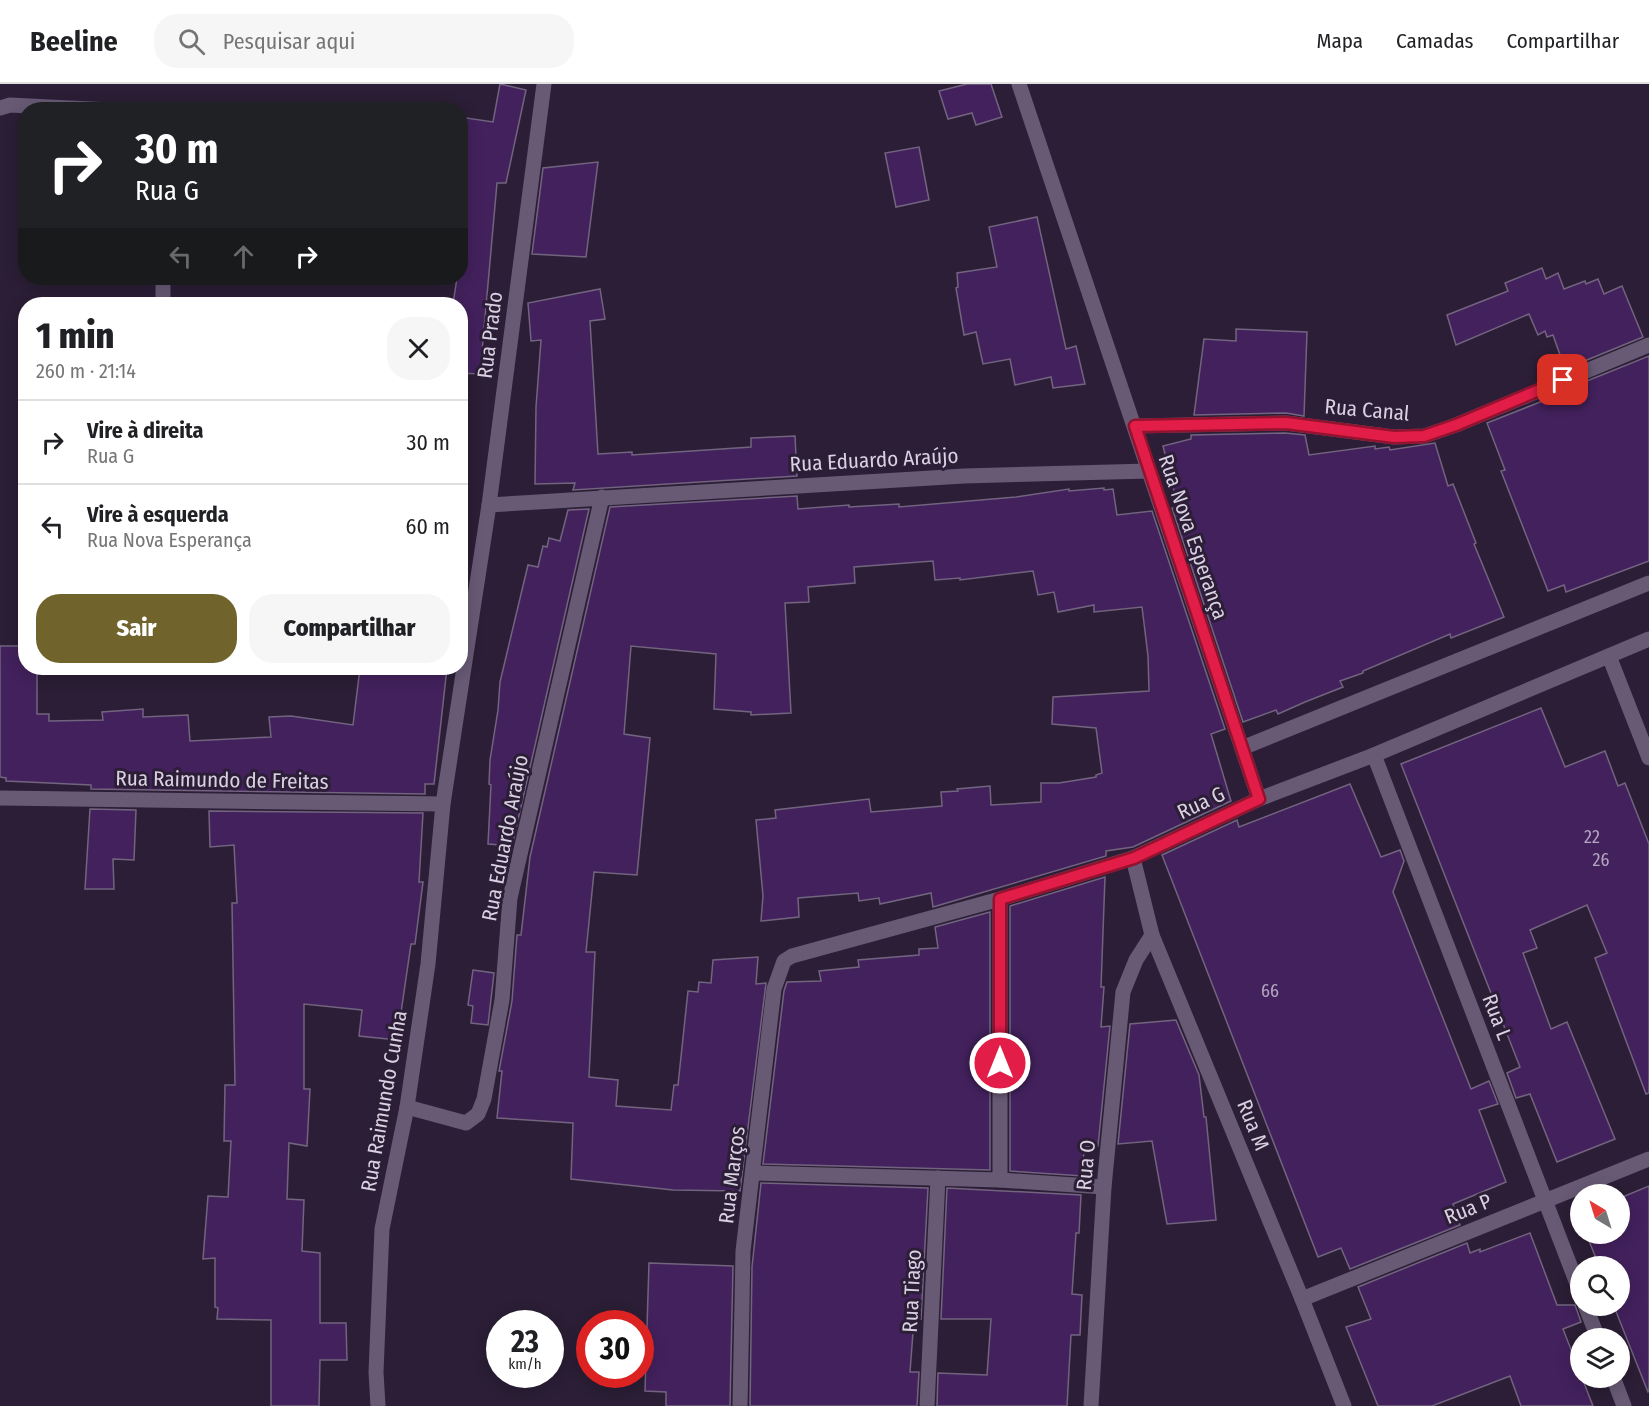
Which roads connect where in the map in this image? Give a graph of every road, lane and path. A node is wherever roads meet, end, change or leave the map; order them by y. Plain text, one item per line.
1 (544, 84) edge
2 (1019, 84) edge
3 (18, 105) edge
4 (0, 108) edge
5 (1649, 345) edge
6 (1135, 426) junction
7 (1149, 471) junction
8 (602, 497) junction
9 (489, 505) junction
10 (1649, 583) edge
11 (1649, 639) edge
12 (468, 642) edge
13 (1609, 656) junction
14 (463, 675) edge
15 (1242, 747) junction
16 (1374, 755) junction
17 (1649, 758) edge
18 (0, 798) edge
19 (1259, 799) junction
20 (443, 804) junction
21 (1134, 858) junction
22 (1000, 899) junction
23 (1152, 935) junction
24 (792, 956) joint
25 (407, 1107) junction
26 (1649, 1159) edge
27 (754, 1173) junction
28 (938, 1178) junction
29 (1000, 1180) junction
30 (1104, 1187) junction
31 (1545, 1200) junction
32 (1570, 1265) edge
33 (1302, 1299) junction
34 (1617, 1388) edge
35 (378, 1406) edge
36 (740, 1406) edge
37 (927, 1406) edge
38 (1091, 1406) edge
39 (1344, 1406) edge
40 (1624, 1406) edge

1 - 9 street, Rua Prado
2 - 6 street, Rua Nova Esperança
3 - 4 street
5 - 6 street, Rua Canal
6 - 7 street, Rua Nova Esperança
7 - 8 street, Rua Eduardo Araújo
7 - 15 street, Rua Nova Esperança
8 - 9 street, Rua Eduardo Araújo
8 - 25 street, Rua Eduardo Araújo
9 - 12 street, Rua Prado
10 - 15 street
11 - 13 street, Rua G
13 - 16 street, Rua G
13 - 17 street
14 - 20 street, Rua Prado
15 - 19 street, Rua Nova Esperança
16 - 19 street, Rua G
16 - 31 street, Rua L
18 - 20 street, Rua Raimundo de Freitas
19 - 21 street, Rua G
20 - 25 street, Rua Raimundo Cunha
21 - 22 street, Rua G
21 - 23 street, Rua M
22 - 24 street, Rua G
22 - 29 street
23 - 30 street, Rua O
23 - 33 street, Rua M
24 - 27 street, Rua Marços
25 - 35 street, Rua Raimundo Cunha
26 - 31 street, Rua P
27 - 28 street
27 - 36 street, Rua Marços
28 - 29 street
28 - 37 street, Rua Tiago
29 - 30 street
30 - 38 street, Rua O
31 - 32 street, Rua L
31 - 33 street, Rua P
33 - 39 street, Rua M
34 - 40 street

